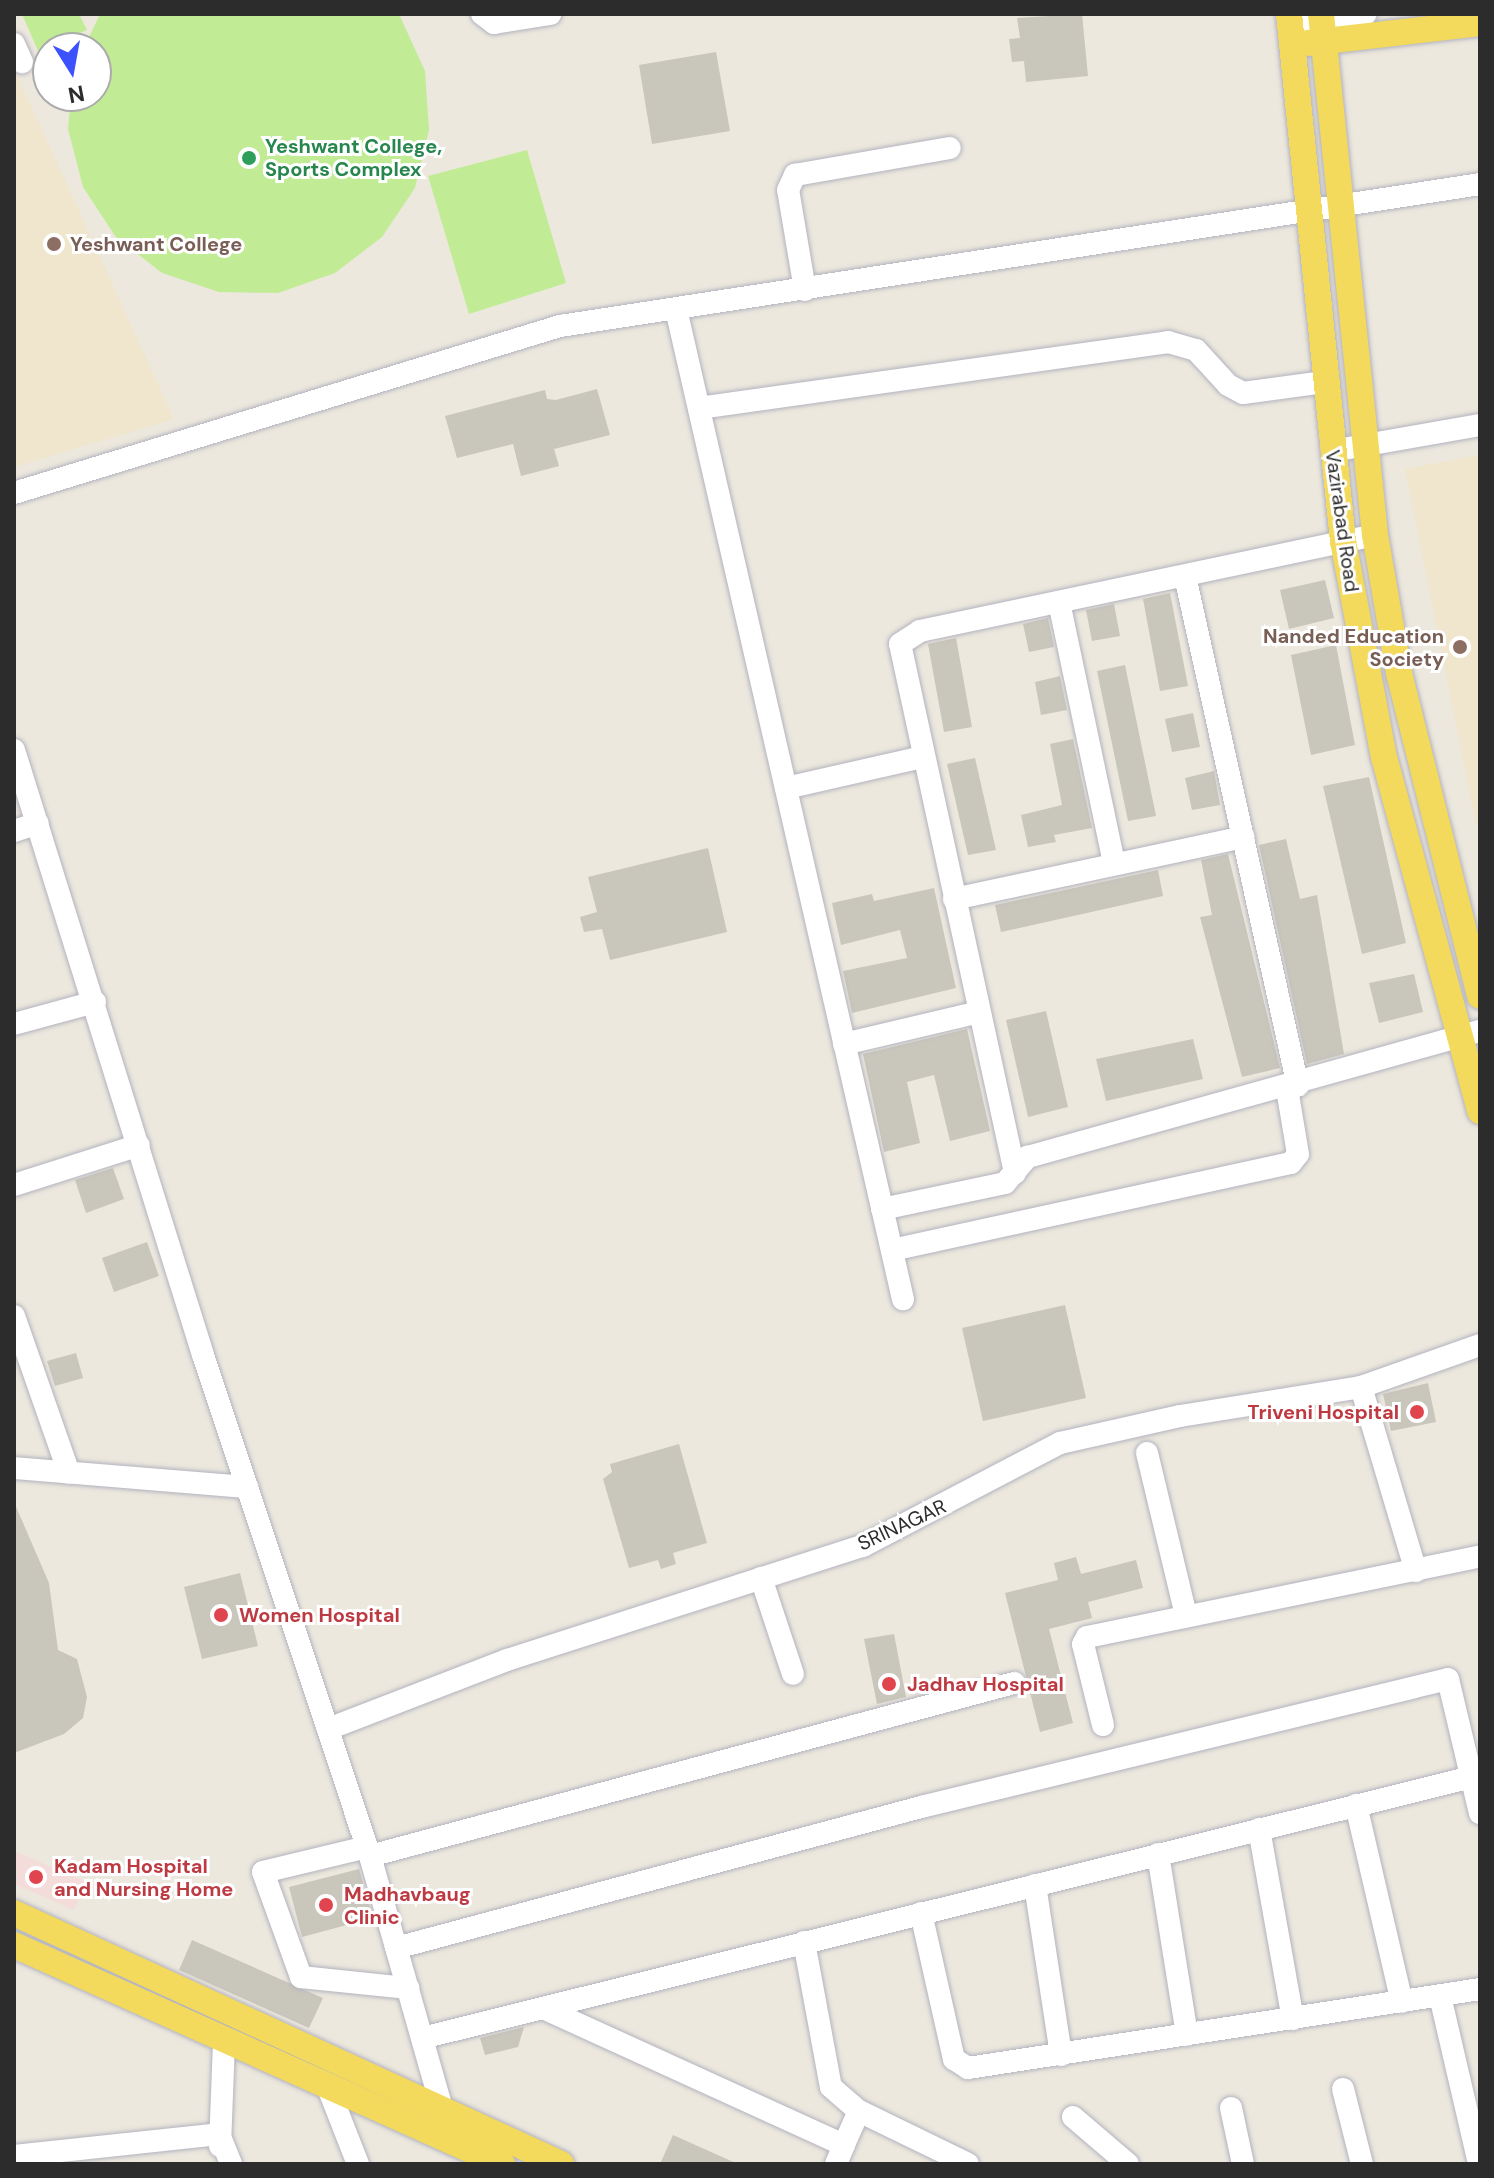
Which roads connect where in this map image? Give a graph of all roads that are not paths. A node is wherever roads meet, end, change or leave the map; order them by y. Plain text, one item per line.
1 (482, 14) edge
2 (550, 14) edge
3 (1365, 14) edge
4 (1480, 23) edge
5 (1322, 25) edge
6 (1291, 27) edge
7 (950, 148) dead end
8 (1480, 184) edge
9 (1338, 208) junction
10 (1310, 213) junction
11 (805, 290) junction
12 (676, 309) junction
13 (1324, 382) junction
14 (699, 408) junction
15 (1480, 425) edge
16 (1364, 445) junction
17 (1332, 451) junction
18 (14, 493) edge
19 (1375, 535) junction
20 (1343, 541) junction
21 (1185, 576) junction
22 (1059, 602) junction
23 (14, 750) edge
24 (922, 757) junction
25 (786, 788) junction
26 (38, 823) junction
27 (14, 831) edge
28 (1243, 837) junction
29 (1114, 864) junction
30 (954, 899) junction
31 (1480, 996) edge
32 (95, 1002) junction
33 (979, 1012) junction
34 (14, 1024) edge
35 (1470, 1033) edge
36 (844, 1044) junction
37 (1292, 1088) junction
38 (1480, 1111) edge
39 (139, 1145) junction
40 (1015, 1173) junction
41 (14, 1185) edge
42 (882, 1209) junction
43 (892, 1250) junction
44 (903, 1299) dead end
45 (14, 1316) edge
46 (1480, 1345) edge
47 (1361, 1387) junction
48 (1147, 1453) dead end
49 (14, 1468) edge
50 (69, 1473) junction
51 (247, 1487) junction
52 (1480, 1556) edge
53 (1416, 1571) junction
54 (761, 1578) junction
55 (1186, 1616) junction
56 (793, 1674) dead end
57 (1014, 1683) dead end
58 (1103, 1725) dead end
59 (328, 1729) junction
60 (1476, 1776) edge
61 (1356, 1805) junction
62 (1480, 1813) edge
63 (1259, 1829) junction
64 (369, 1852) junction
65 (1158, 1854) junction
66 (1035, 1885) junction
67 (14, 1913) edge
68 (921, 1913) junction
69 (804, 1942) junction
70 (14, 1945) edge
71 (396, 1948) junction
72 (408, 1988) junction
73 (1480, 1989) edge
74 (1440, 1996) junction
75 (1402, 2002) junction
76 (543, 2008) junction
77 (1293, 2019) junction
78 (1187, 2035) junction
79 (422, 2038) junction
80 (224, 2043) junction
81 (1061, 2055) junction
82 (327, 2085) junction
83 (1343, 2089) dead end
84 (1231, 2108) dead end
85 (859, 2111) junction
86 (443, 2112) junction
87 (1073, 2117) dead end
88 (219, 2134) junction
89 (449, 2140) junction
90 (840, 2154) edge
91 (14, 2156) edge
92 (86, 2156) edge
93 (221, 2164) edge
94 (231, 2164) edge
95 (358, 2164) edge
96 (502, 2164) edge
97 (561, 2164) edge
98 (968, 2164) edge
99 (1128, 2164) edge
100 (1243, 2164) edge
101 (1362, 2164) edge
102 (1479, 2164) edge

1 - 2 street
3 - 5 street
4 - 5 main road
5 - 6 main road
5 - 9 main road, Vazirabad Road
6 - 10 main road, Vazirabad Road
7 - 11 street
8 - 9 street
9 - 10 street
9 - 16 main road, Vazirabad Road
10 - 11 street
10 - 13 main road, Vazirabad Road
11 - 12 street
12 - 14 street
12 - 18 street
13 - 14 street
13 - 17 main road, Vazirabad Road
14 - 25 street
15 - 16 street
16 - 17 street
16 - 19 main road, Vazirabad Road
17 - 20 main road, Vazirabad Road
19 - 20 street
19 - 31 main road, Vazirabad Road
20 - 21 street
20 - 35 main road, Vazirabad Road
21 - 22 street
21 - 28 street
22 - 24 street
22 - 29 street
23 - 26 street
24 - 25 street
24 - 30 street
25 - 36 street
26 - 27 street
26 - 32 street
28 - 29 street
28 - 37 street
29 - 30 street
30 - 33 street
32 - 34 street
32 - 39 street
33 - 36 street
33 - 40 street
35 - 37 street
35 - 38 main road, Vazirabad Road
36 - 42 street
37 - 40 street
37 - 43 street
39 - 41 street
39 - 51 street
40 - 42 street
42 - 43 street
43 - 44 street
45 - 50 street
46 - 47 street, SRINAGAR
47 - 53 street
47 - 54 street, SRINAGAR
48 - 55 street
49 - 50 street
50 - 51 street
51 - 59 street
52 - 53 street
53 - 55 street
54 - 56 street
54 - 59 street, SRINAGAR
55 - 58 street
57 - 64 street
59 - 64 street
60 - 61 street
60 - 62 street
60 - 71 street
61 - 63 street
61 - 75 street
63 - 65 street
63 - 77 street
64 - 71 street
64 - 72 street
65 - 66 street
65 - 78 street
66 - 68 street
66 - 81 street
67 - 86 main road
68 - 69 street
68 - 81 street
69 - 76 street
69 - 85 street
70 - 80 main road
71 - 72 street
72 - 79 street
73 - 74 street
74 - 75 street
74 - 102 street
75 - 77 street
76 - 79 street
76 - 90 street
77 - 78 street
78 - 81 street
79 - 86 street
80 - 82 main road
80 - 88 street
82 - 89 main road
82 - 95 street
83 - 101 street
84 - 100 street
85 - 90 street
85 - 98 street
86 - 89 street
86 - 97 main road
87 - 99 street
88 - 92 street
88 - 93 street
88 - 94 street
89 - 96 main road
91 - 92 street

